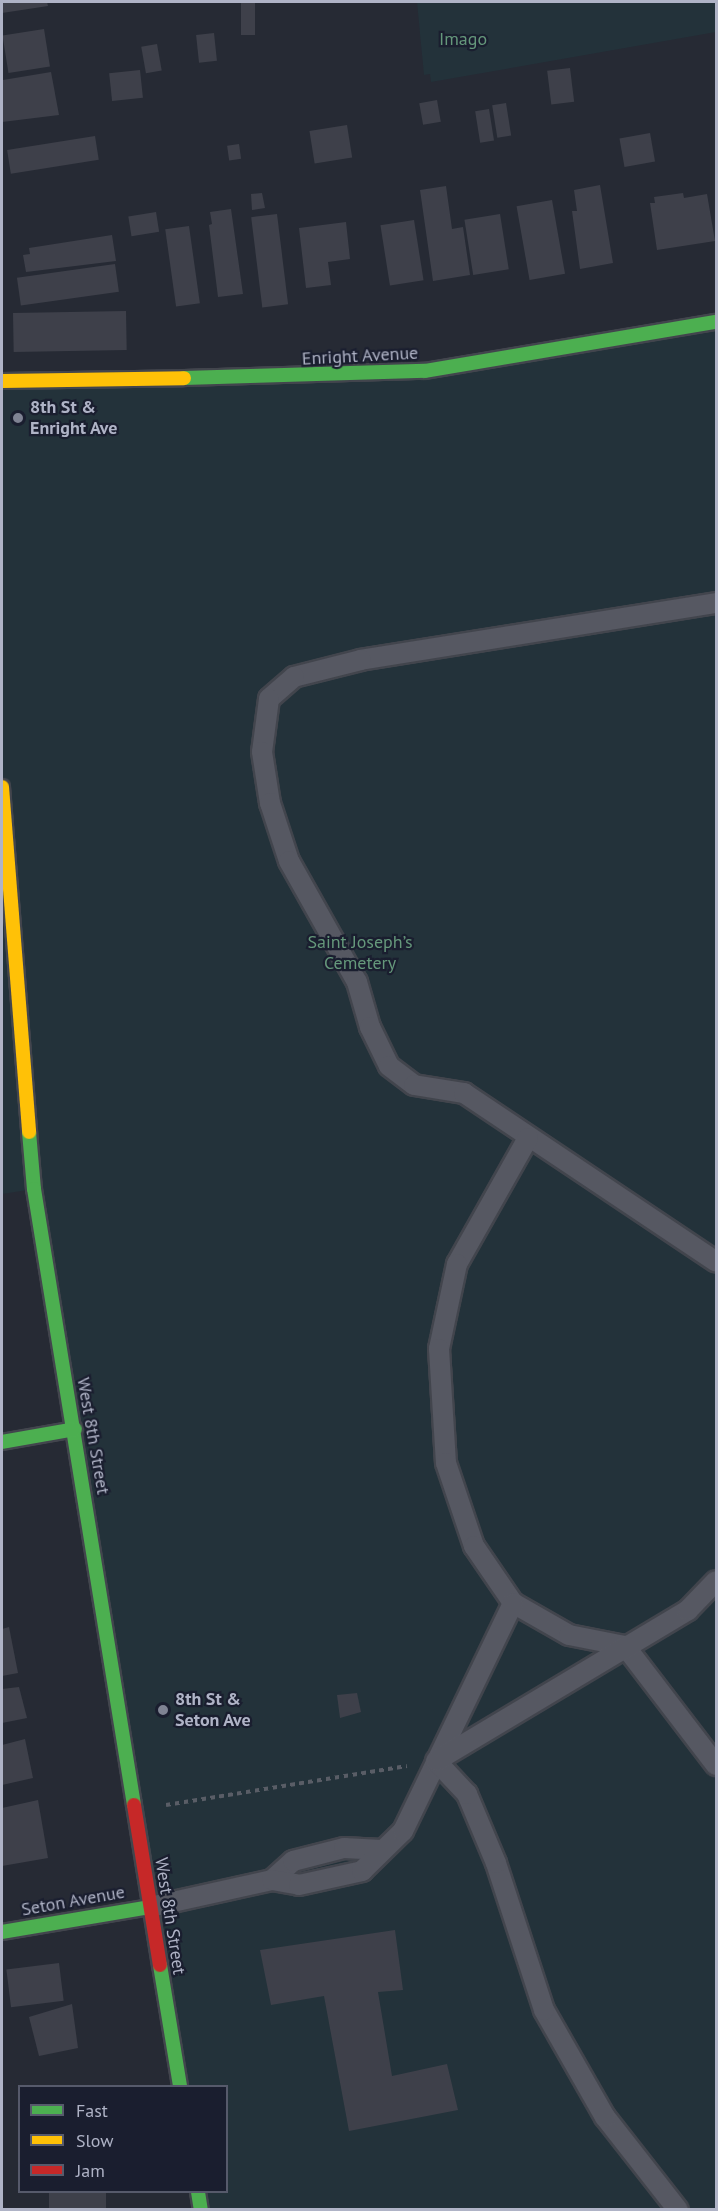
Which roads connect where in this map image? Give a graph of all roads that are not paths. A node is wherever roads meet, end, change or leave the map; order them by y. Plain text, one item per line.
1 (717, 322) edge
2 (2, 381) edge
3 (717, 603) edge
4 (2, 787) edge
5 (528, 1138) junction
6 (717, 1262) edge
7 (75, 1429) junction
8 (2, 1442) edge
9 (717, 1581) edge
10 (513, 1603) junction
11 (625, 1646) junction
12 (436, 1761) junction
13 (717, 1765) edge
14 (150, 1906) junction
15 (2, 1932) edge
16 (180, 2085) edge
17 (198, 2193) edge
18 (201, 2210) edge
19 (678, 2210) edge

1 - 2 street, Enright Avenue
3 - 5 lane
4 - 7 street, West 8th Street
5 - 6 lane
5 - 10 lane
7 - 8 street
7 - 14 street, West 8th Street
9 - 11 lane
10 - 11 lane
10 - 12 lane
11 - 12 lane
11 - 13 lane
12 - 14 lane
12 - 19 lane
14 - 15 street, Seton Avenue
14 - 16 street, West 8th Street
17 - 18 street

